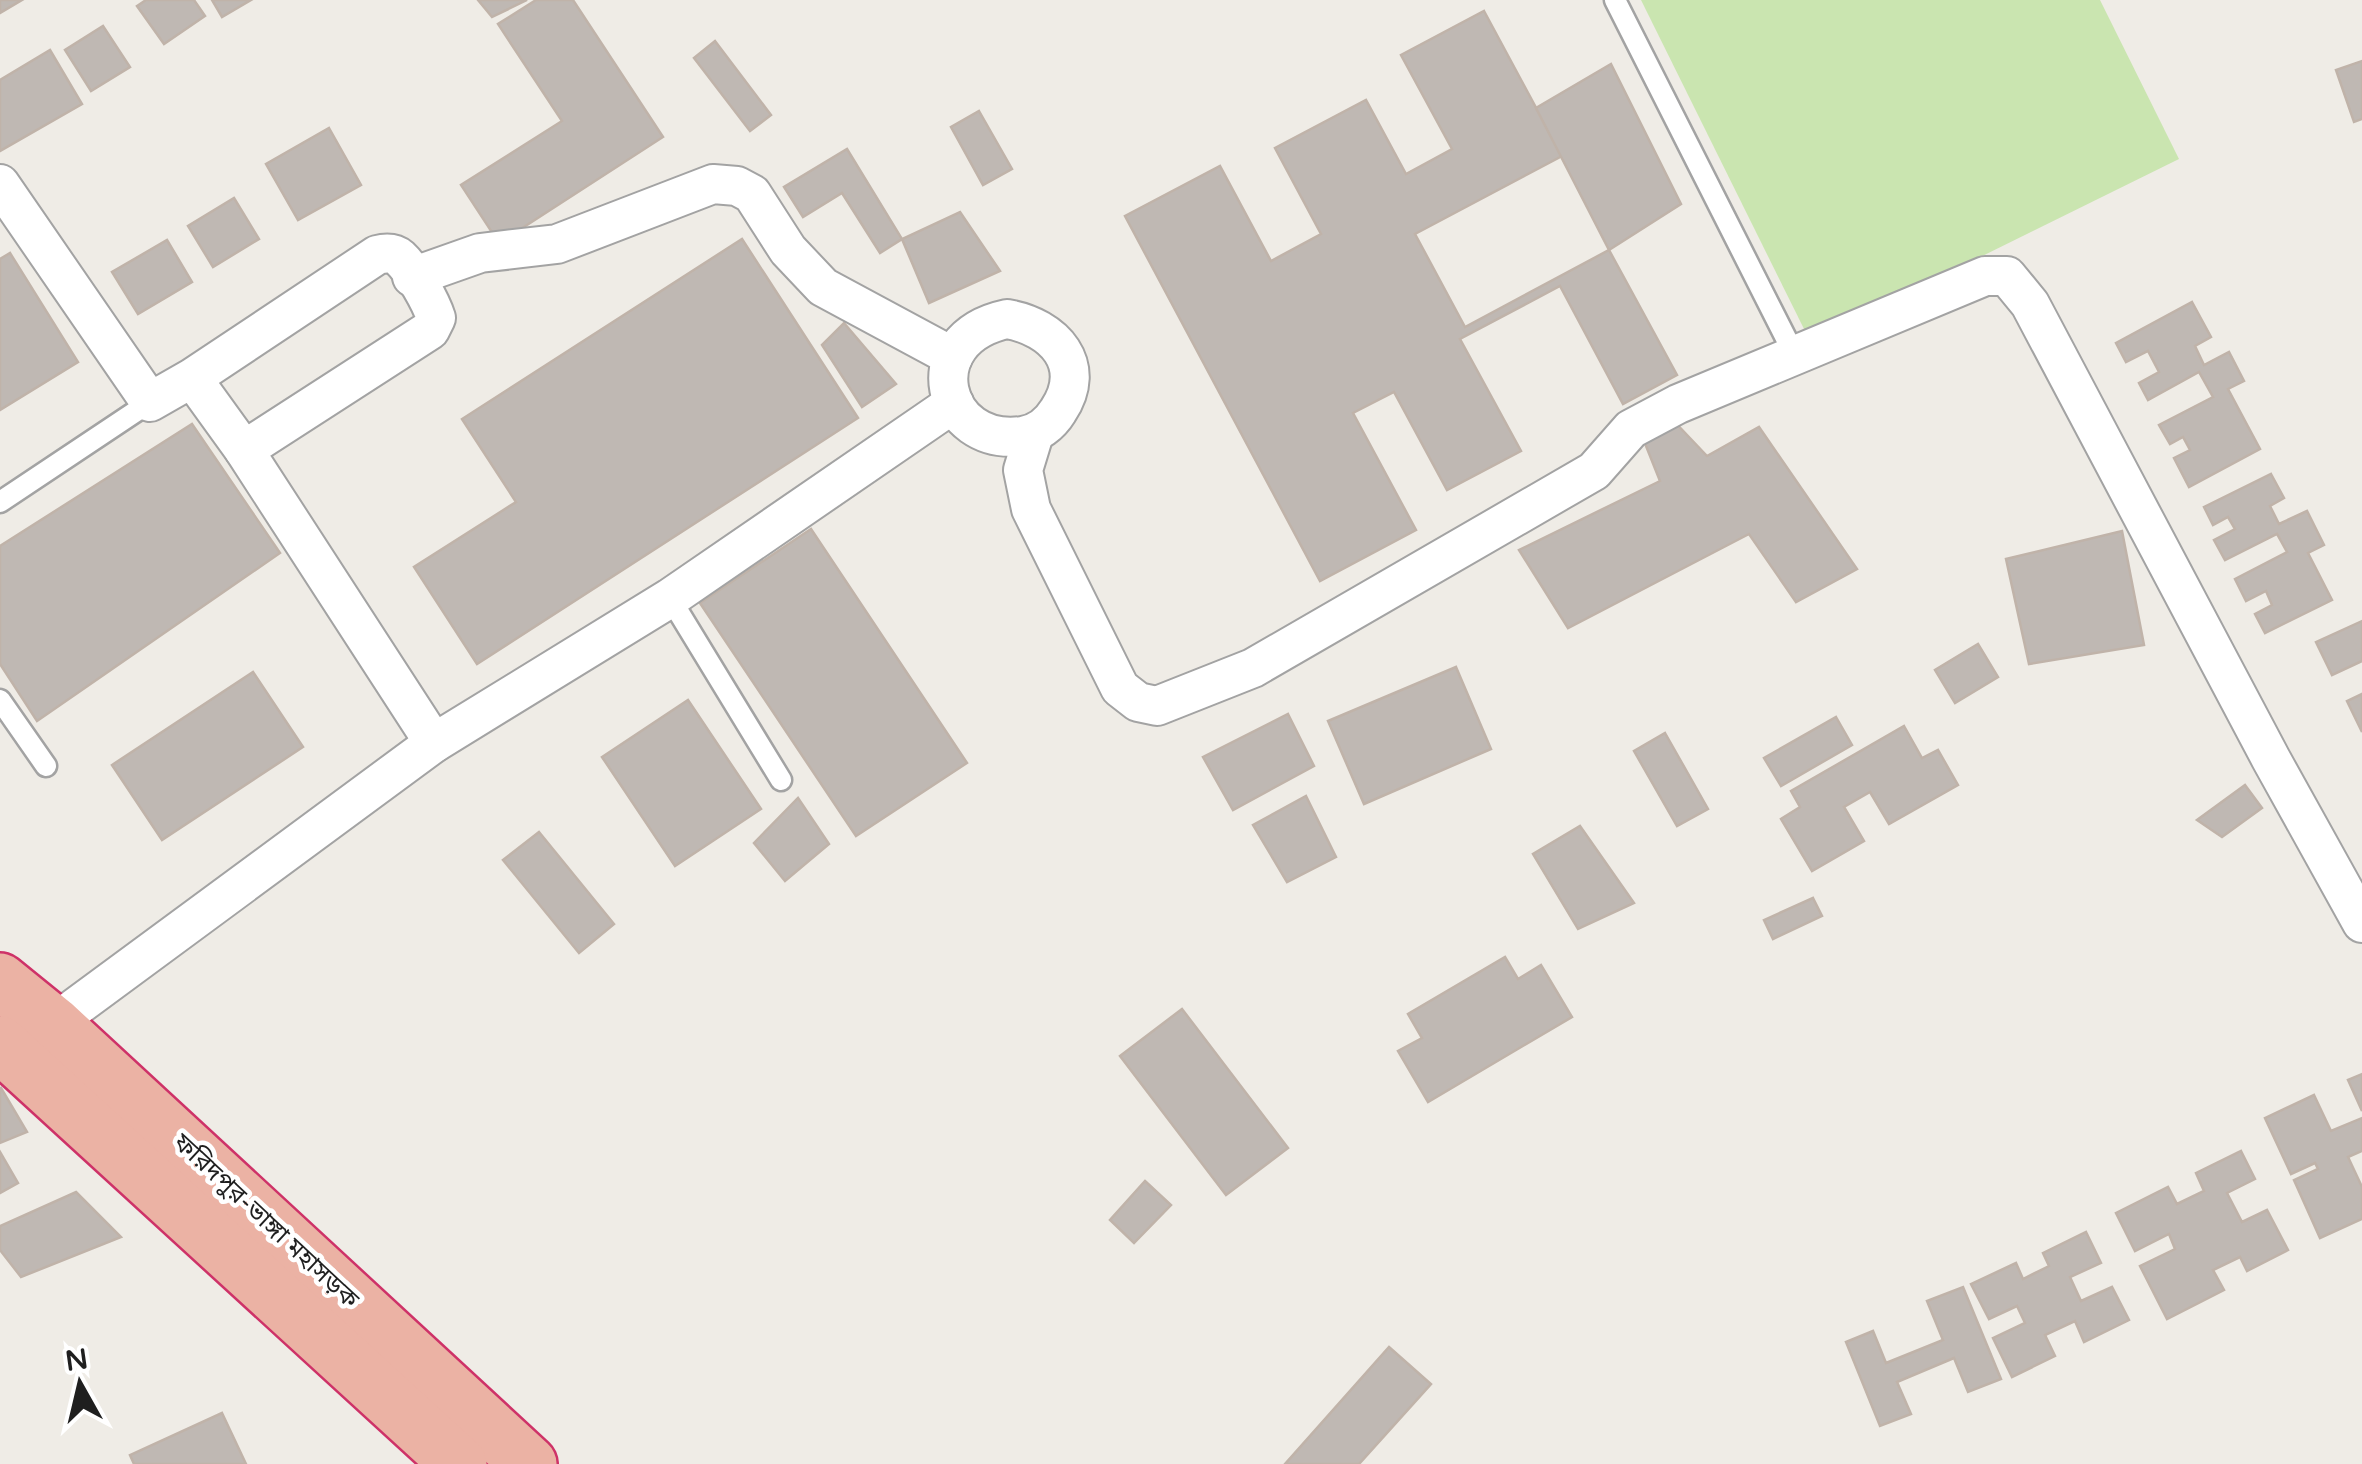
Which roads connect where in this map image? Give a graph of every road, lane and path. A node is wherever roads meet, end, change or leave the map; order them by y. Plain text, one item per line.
1 (1615, 0) edge
2 (0, 184) edge
3 (412, 277) junction
4 (1796, 356) junction
5 (953, 357) junction
6 (192, 378) junction
7 (150, 402) junction
8 (954, 404) junction
9 (1034, 434) junction
10 (244, 450) junction
11 (0, 502) edge
12 (670, 598) junction
13 (0, 700) edge
14 (434, 743) junction
15 (46, 766) dead end
16 (780, 780) dead end
17 (2362, 923) edge
18 (0, 981) edge
19 (22, 1041) edge
20 (459, 1464) edge
21 (529, 1464) edge

1 - 4 lane
2 - 7 street
3 - 5 street
3 - 6 street
3 - 10 street
4 - 9 street
4 - 17 street
5 - 8 street
5 - 9 street
6 - 7 street
6 - 10 street
7 - 11 lane
8 - 9 street
8 - 12 street
10 - 14 street
12 - 14 street
12 - 16 lane
13 - 15 lane
14 - 19 street
18 - 19 highway, ফরিদপুর-ভাঙ্গা মহাসড়ক
19 - 20 highway, ফরিদপুর-ভাঙ্গা মহাসড়ক
19 - 21 highway, ফরিদপুর-ভাঙ্গা মহাসড়ক

